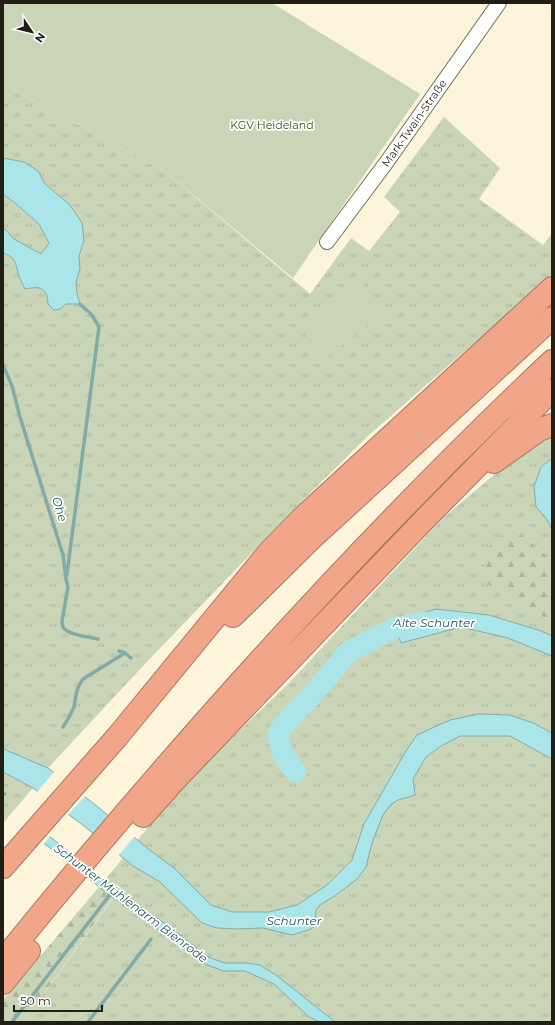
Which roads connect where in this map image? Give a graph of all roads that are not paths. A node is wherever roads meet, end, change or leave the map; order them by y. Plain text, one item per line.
1 (499, 3) edge
2 (327, 242) dead end
3 (552, 288) edge
4 (552, 318) edge
5 (552, 361) edge
6 (552, 390) edge
7 (552, 425) edge
8 (424, 520) junction
9 (117, 737) junction
10 (169, 775) junction
11 (4, 865) edge
12 (59, 902) junction
13 (3, 960) edge
14 (3, 983) edge

1 - 2 street, Mark-Twain-Straße
3 - 9 highway
4 - 9 highway
5 - 10 highway
6 - 8 highway
7 - 8 highway
8 - 10 highway
9 - 11 highway
10 - 12 highway
12 - 13 highway
12 - 14 highway

